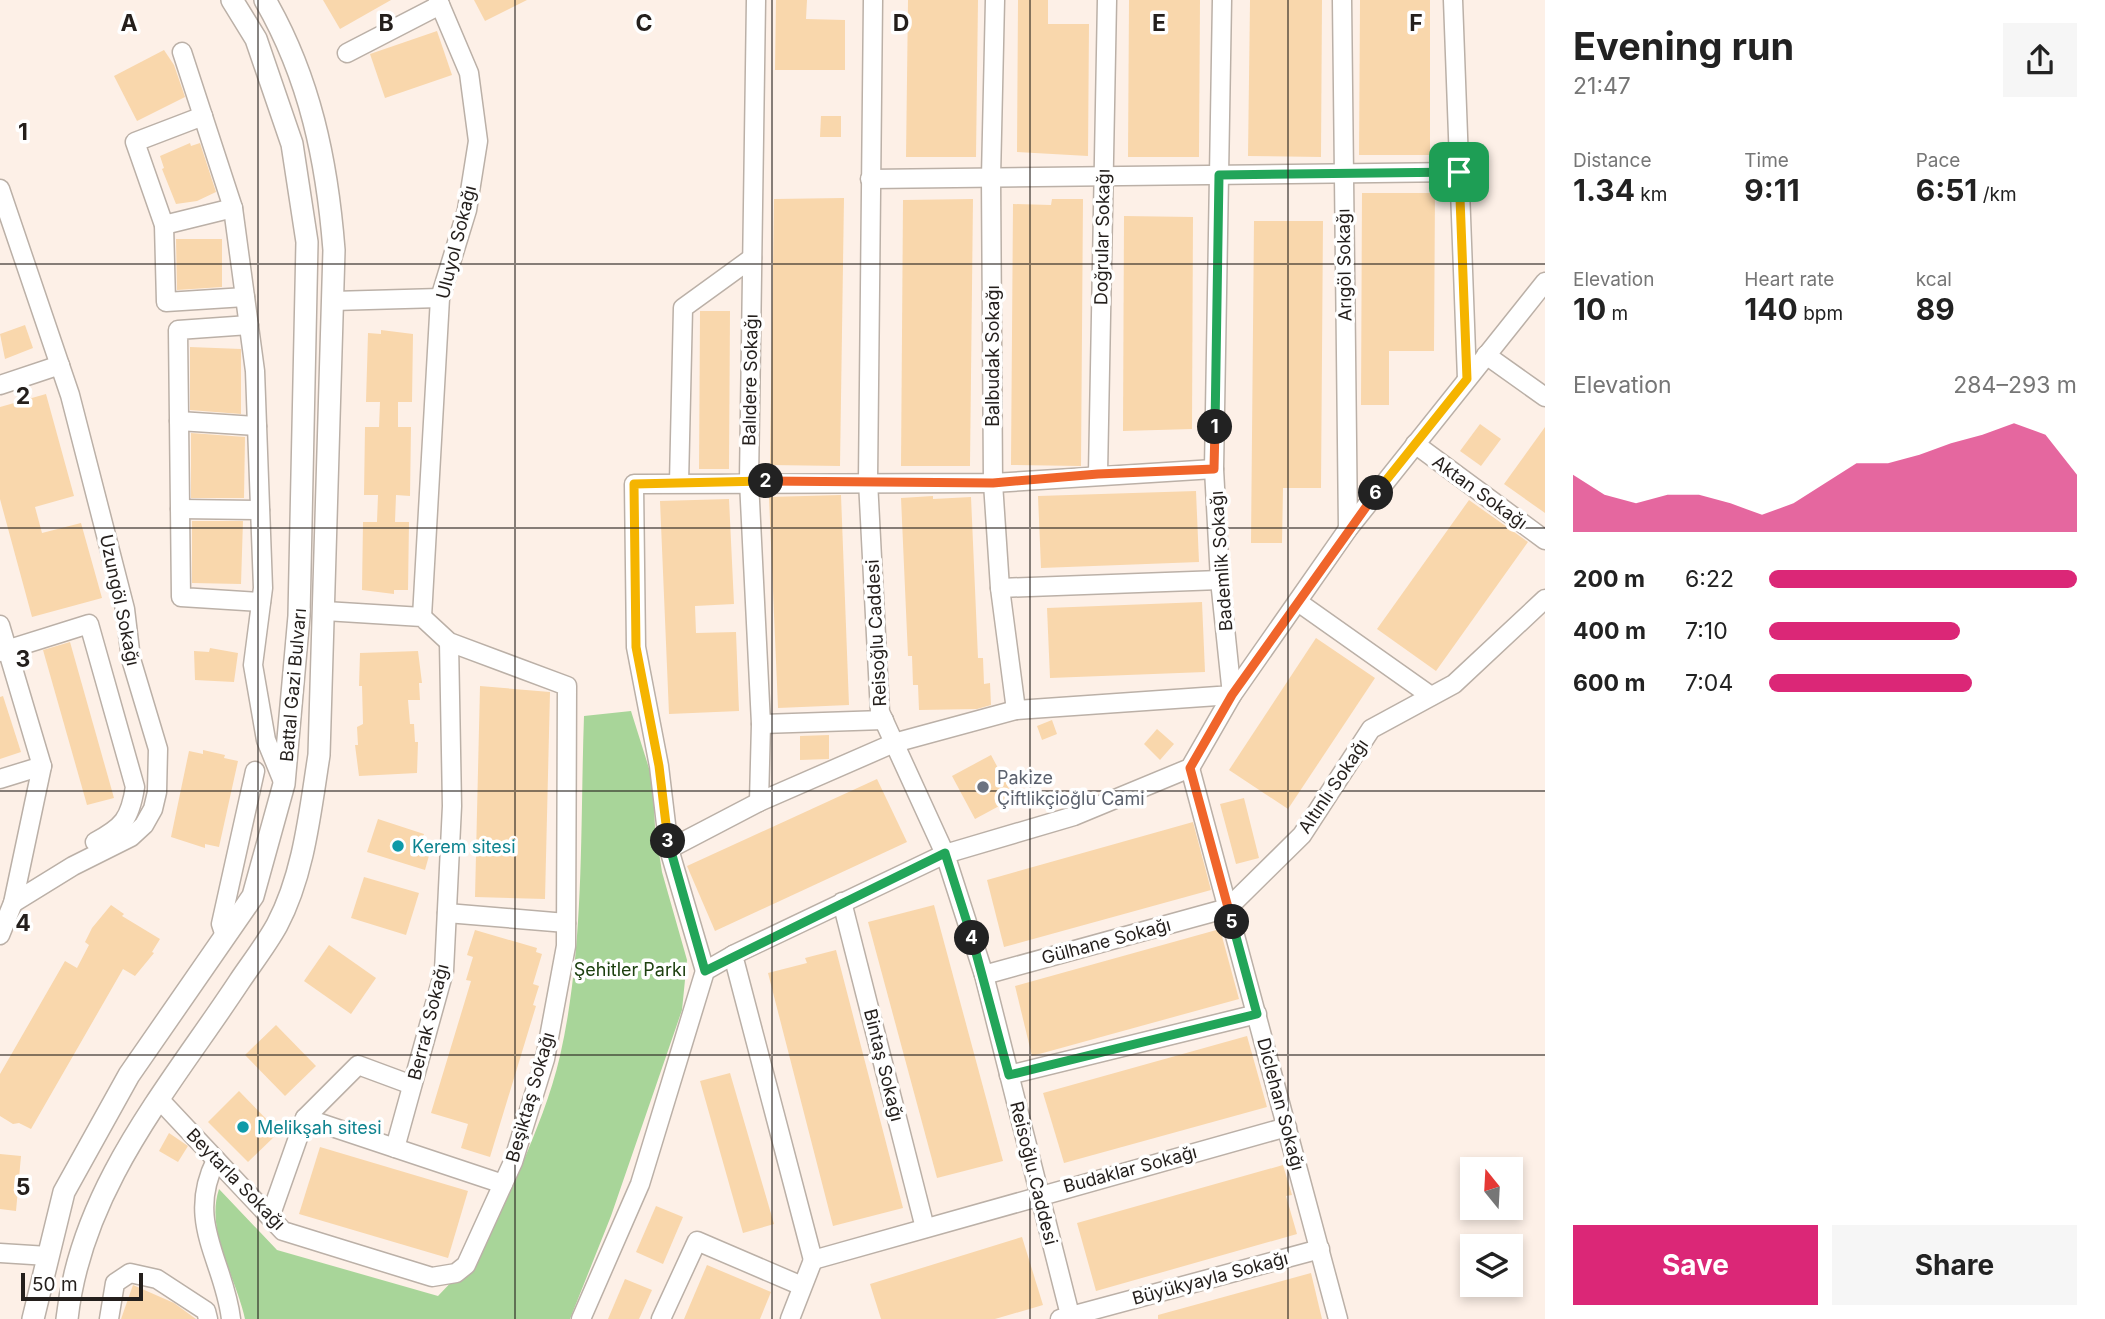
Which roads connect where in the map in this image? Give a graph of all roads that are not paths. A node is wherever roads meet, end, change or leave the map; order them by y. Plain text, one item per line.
1 (232, 0) edge
2 (265, 0) edge
3 (756, 0) edge
4 (873, 0) edge
5 (995, 0) edge
6 (1107, 0) edge
7 (1222, 0) edge
8 (1342, 0) edge
9 (1453, 0) edge
10 (439, 2) edge
11 (182, 52) dead end
12 (347, 53) dead end
13 (203, 116) junction
14 (1459, 172) junction
15 (1343, 173) junction
16 (1219, 175) junction
17 (1103, 176) junction
18 (991, 177) junction
19 (870, 179) junction
20 (0, 189) edge
21 (233, 208) junction
22 (164, 225) junction
23 (752, 258) junction
24 (1545, 282) edge
25 (245, 297) junction
26 (440, 298) junction
27 (333, 301) junction
28 (249, 325) junction
29 (1486, 355) junction
30 (60, 365) junction
31 (1467, 379) junction
32 (0, 385) edge
33 (1545, 397) edge
34 (178, 421) junction
35 (257, 426) junction
36 (1415, 444) junction
37 (1214, 469) junction
38 (1098, 474) junction
39 (749, 481) junction
40 (868, 481) junction
41 (678, 483) junction
42 (993, 483) junction
43 (180, 509) junction
44 (260, 510) junction
45 (1348, 529) junction
46 (1545, 540) edge
47 (1220, 580) junction
48 (1000, 589) junction
49 (1545, 599) edge
50 (261, 602) junction
51 (1298, 602) junction
52 (325, 611) junction
53 (422, 617) junction
54 (0, 625) edge
55 (449, 642) junction
56 (3, 651) edge
57 (1232, 695) junction
58 (1431, 696) junction
59 (1016, 710) junction
60 (884, 720) junction
61 (761, 723) junction
62 (894, 743) junction
63 (42, 766) junction
64 (1190, 768) junction
65 (255, 771) dead end
66 (0, 779) edge
67 (284, 783) junction
68 (759, 802) junction
69 (668, 849) junction
70 (945, 853) junction
71 (74, 866) junction
72 (10, 895) edge
73 (842, 902) junction
74 (1228, 908) junction
75 (447, 913) junction
76 (566, 923) junction
77 (0, 934) edge
78 (225, 936) junction
79 (733, 955) junction
80 (705, 971) junction
81 (984, 975) junction
82 (1257, 1014) junction
83 (1009, 1075) junction
84 (412, 1085) junction
85 (158, 1098) junction
86 (305, 1118) junction
87 (1287, 1127) junction
88 (395, 1148) junction
89 (216, 1160) junction
90 (503, 1184) junction
91 (1038, 1194) junction
92 (270, 1217) junction
93 (925, 1228) junction
94 (1320, 1249) junction
95 (0, 1253) edge
96 (48, 1256) junction
97 (813, 1260) junction
98 (444, 1277) joint
99 (802, 1286) junction
100 (1067, 1318) edge
101 (33, 1319) edge
102 (67, 1319) edge
103 (108, 1319) edge
104 (208, 1319) edge
105 (231, 1319) edge
106 (581, 1319) edge
107 (661, 1319) edge
108 (790, 1319) edge
109 (1338, 1319) edge

1 - 67 main road, Battal Gazi Bulvarı
2 - 27 main road, Battal Gazi Bulvarı
3 - 23 street, Balıdere Sokağı
4 - 19 street, Reisoğlu Caddesi
5 - 18 street, Balbudak Sokağı
6 - 17 street, Doğrular Sokağı
7 - 16 street, Bademlik Sokağı
8 - 15 street, Arıgöl Sokağı
9 - 14 street
10 - 12 street
10 - 26 street, Uluyol Sokağı
11 - 13 street
13 - 21 street
13 - 22 street
14 - 15 street
14 - 31 street
15 - 16 street
15 - 45 street, Arıgöl Sokağı
16 - 17 street
16 - 37 street, Bademlik Sokağı
17 - 18 street
17 - 38 street, Doğrular Sokağı
18 - 19 street
18 - 42 street, Balbudak Sokağı
19 - 40 street, Reisoğlu Caddesi
20 - 30 street, Uzungöl Sokağı
21 - 22 street
21 - 25 street
22 - 25 street
23 - 39 street, Balıdere Sokağı
23 - 41 street
24 - 29 street
25 - 28 street
26 - 27 street
26 - 53 street, Uluyol Sokağı
27 - 52 main road, Battal Gazi Bulvarı
28 - 34 street
28 - 35 street
29 - 31 street
29 - 33 street
30 - 32 street
30 - 71 street, Uzungöl Sokağı
31 - 36 street
34 - 35 street
34 - 43 street
35 - 44 street
36 - 45 street
36 - 46 street, Aktan Sokağı
37 - 38 street
37 - 47 street, Bademlik Sokağı
38 - 42 street
39 - 40 street
39 - 41 street
39 - 61 street, Balıdere Sokağı
40 - 42 street
40 - 60 street, Reisoğlu Caddesi
41 - 69 street
42 - 48 street, Balbudak Sokağı
43 - 44 street
43 - 50 street
44 - 50 street
45 - 51 street
47 - 48 street
47 - 57 street, Bademlik Sokağı
48 - 59 street, Balbudak Sokağı
49 - 58 street, Altınlı Sokağı
50 - 67 street
51 - 57 street
51 - 58 street
52 - 53 street
52 - 85 main road, Battal Gazi Bulvarı
53 - 55 street
54 - 56 street
55 - 75 street, Berrak Sokağı
55 - 76 street, Beşiktaş Sokağı
56 - 63 street
56 - 71 street
57 - 59 street
57 - 64 street
58 - 74 street, Altınlı Sokağı
59 - 62 street
60 - 61 street
60 - 62 street, Reisoğlu Caddesi
61 - 68 street, Balıdere Sokağı
62 - 68 street
62 - 70 street, Reisoğlu Caddesi
63 - 66 street
63 - 72 street
64 - 70 street
64 - 74 street, Diclehan Sokağı
65 - 78 street
67 - 78 main road, Battal Gazi Bulvarı
68 - 69 street
69 - 80 street
70 - 73 street
70 - 81 street, Reisoğlu Caddesi
71 - 72 street, Uzungöl Sokağı
72 - 77 street
73 - 79 street
73 - 93 street, Bintaş Sokağı
74 - 81 street, Gülhane Sokağı
74 - 82 street, Diclehan Sokağı
75 - 76 street
75 - 84 street, Berrak Sokağı
76 - 90 street, Beşiktaş Sokağı
78 - 96 main road, Battal Gazi Bulvarı
79 - 80 street
79 - 97 street
80 - 106 street
81 - 83 street, Reisoğlu Caddesi
82 - 83 street
82 - 87 street, Diclehan Sokağı
83 - 91 street, Reisoğlu Caddesi
84 - 86 street
84 - 88 street, Berrak Sokağı
85 - 89 street, Beytarla Sokağı
85 - 102 main road, Battal Gazi Bulvarı
86 - 88 street
86 - 92 street
87 - 91 street, Budaklar Sokağı
87 - 94 street, Diclehan Sokağı
88 - 90 street
89 - 92 street, Beytarla Sokağı
89 - 105 street
90 - 98 street, Beşiktaş Sokağı
91 - 93 street, Budaklar Sokağı
91 - 100 street, Reisoğlu Caddesi
92 - 98 street, Beytarla Sokağı
93 - 97 street, Budaklar Sokağı
94 - 100 street, Büyükyayla Sokağı
94 - 109 street, Diclehan Sokağı
95 - 96 street
96 - 101 main road, Battal Gazi Bulvarı
97 - 99 street
99 - 107 street
99 - 108 street
103 - 104 street

